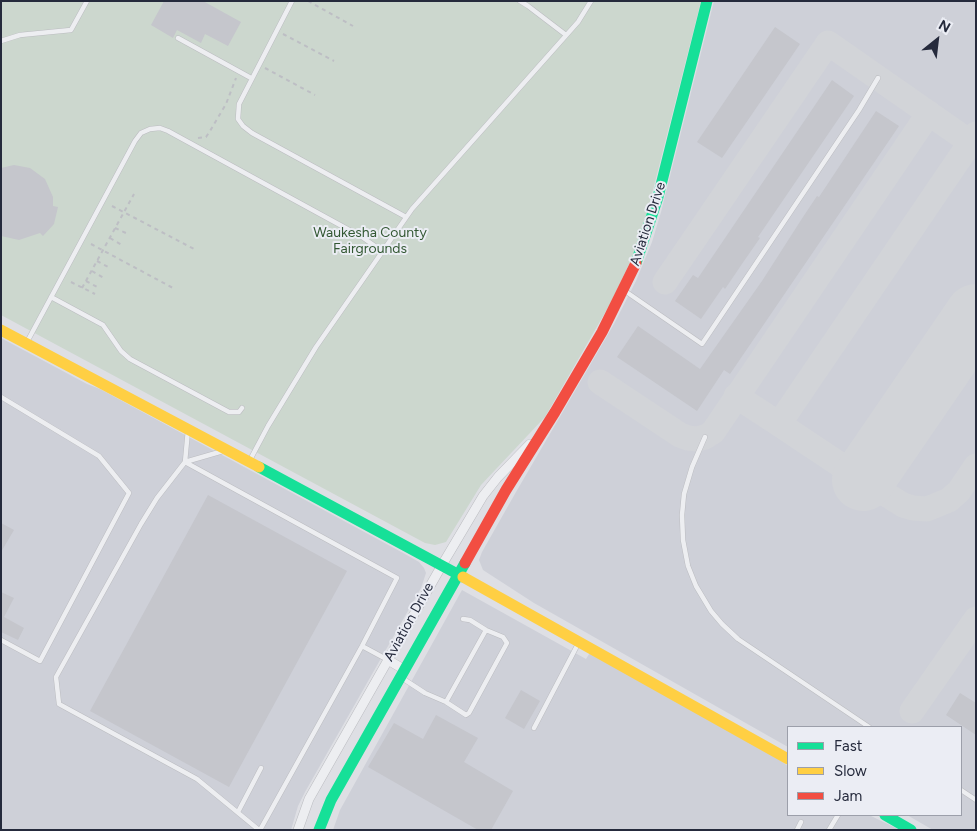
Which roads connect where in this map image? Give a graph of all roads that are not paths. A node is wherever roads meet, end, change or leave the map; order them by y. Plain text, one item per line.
1 (87, 1) edge
2 (292, 1) edge
3 (520, 1) edge
4 (592, 1) edge
5 (707, 1) edge
6 (566, 35) junction
7 (178, 38) dead end
8 (1, 41) edge
9 (252, 78) junction
10 (878, 78) dead end
11 (406, 217) junction
12 (382, 251) junction
13 (624, 290) junction
14 (51, 296) junction
15 (1, 330) edge
16 (26, 343) junction
17 (1, 398) edge
18 (242, 408) dead end
19 (188, 429) junction
20 (544, 429) junction
21 (705, 437) dead end
22 (227, 450) junction
23 (185, 462) junction
24 (249, 462) junction
25 (442, 565) junction
26 (459, 574) junction
27 (463, 620) dead end
28 (486, 630) junction
29 (1, 640) edge
30 (580, 641) junction
31 (362, 646) junction
32 (388, 660) junction
33 (403, 674) junction
34 (446, 702) junction
35 (868, 726) edge
36 (534, 728) dead end
37 (787, 758) edge
38 (261, 768) dead end
39 (962, 791) edge
40 (976, 800) edge
41 (238, 812) junction
42 (837, 816) edge
43 (887, 816) edge
44 (802, 822) dead end
45 (260, 830) edge
46 (298, 830) edge
47 (319, 830) edge
48 (798, 830) edge
49 (829, 830) edge
50 (911, 830) edge

1 - 8 lane
2 - 9 lane
3 - 6 lane
4 - 6 lane
5 - 13 street, Aviation Drive
6 - 11 lane
7 - 9 lane
9 - 11 lane
10 - 13 lane
11 - 12 lane
12 - 14 lane
12 - 24 lane
13 - 20 street, Aviation Drive
14 - 16 lane
14 - 18 lane
15 - 16 street
16 - 19 street
17 - 29 lane
19 - 22 street
19 - 23 lane
20 - 25 street, Aviation Drive
20 - 26 street, Aviation Drive
21 - 35 lane
22 - 23 lane
22 - 24 street
23 - 31 lane
23 - 41 lane
24 - 25 street
25 - 26 street
25 - 32 street, Aviation Drive
26 - 30 street
26 - 33 street, Aviation Drive
27 - 28 lane
28 - 34 lane
28 - 34 lane
30 - 36 lane
30 - 37 street
31 - 32 lane
31 - 45 lane
32 - 33 street
32 - 46 street, Aviation Drive
33 - 34 lane
33 - 47 street, Aviation Drive
38 - 41 lane
39 - 40 lane
41 - 45 lane
42 - 49 lane
43 - 50 street
44 - 48 lane

